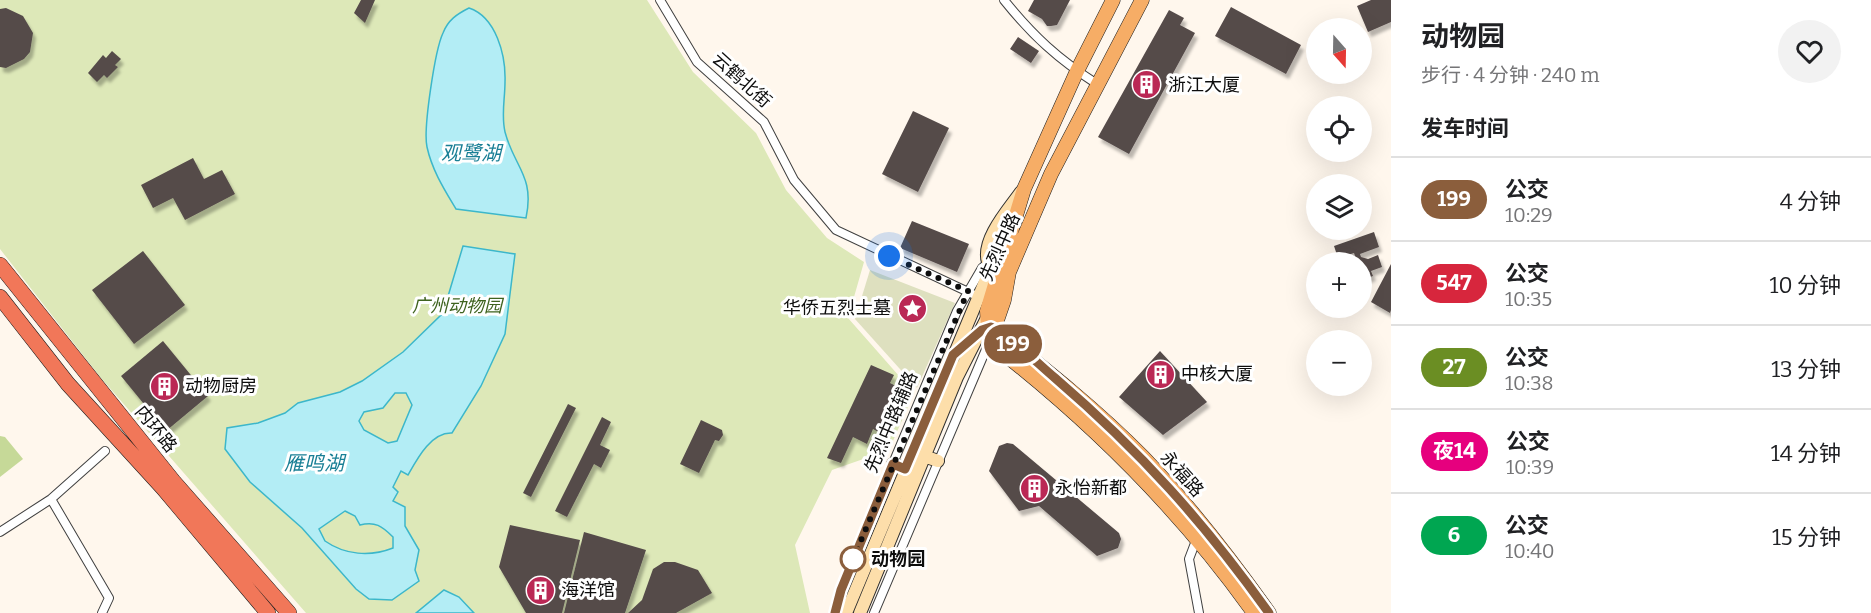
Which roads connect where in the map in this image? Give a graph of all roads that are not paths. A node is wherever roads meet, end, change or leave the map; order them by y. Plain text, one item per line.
1 (660, 0) edge
2 (1004, 0) edge
3 (1113, 0) edge
4 (1142, 0) edge
5 (1077, 71) junction
6 (1097, 84) junction
7 (0, 265) edge
8 (997, 265) junction
9 (973, 294) junction
10 (0, 297) edge
11 (987, 330) junction
12 (953, 355) junction
13 (105, 451) dead end
14 (924, 456) junction
15 (938, 461) junction
16 (893, 464) junction
17 (905, 469) junction
18 (51, 500) junction
19 (0, 532) edge
20 (1197, 538) junction
21 (102, 613) edge
22 (268, 613) edge
23 (289, 613) edge
24 (835, 613) edge
25 (846, 613) edge
26 (860, 613) edge
27 (874, 613) edge
28 (1199, 613) edge
29 (1254, 613) edge
30 (1269, 613) edge

1 - 9 street, 云鹤北街
2 - 5 street
3 - 5 main road, 先烈中路
4 - 6 main road, 先烈中路
5 - 6 street
5 - 8 main road, 先烈中路
6 - 8 main road, 先烈中路
7 - 23 highway, 内环路
8 - 9 main road, 先烈中路
8 - 11 main road
9 - 12 main road, 先烈中路
9 - 16 street, 先烈中路辅路
10 - 22 highway, 内环路
11 - 12 main road
11 - 14 main road
11 - 15 street
11 - 20 main road, 永福路
11 - 30 main road, 永福路
12 - 17 main road, 先烈中路
13 - 18 street
14 - 15 main road
14 - 26 main road
15 - 27 street
16 - 17 main road
16 - 24 street, 先烈中路辅路
17 - 25 main road, 先烈中路
18 - 19 street
18 - 21 street
20 - 28 street
20 - 29 main road, 永福路

